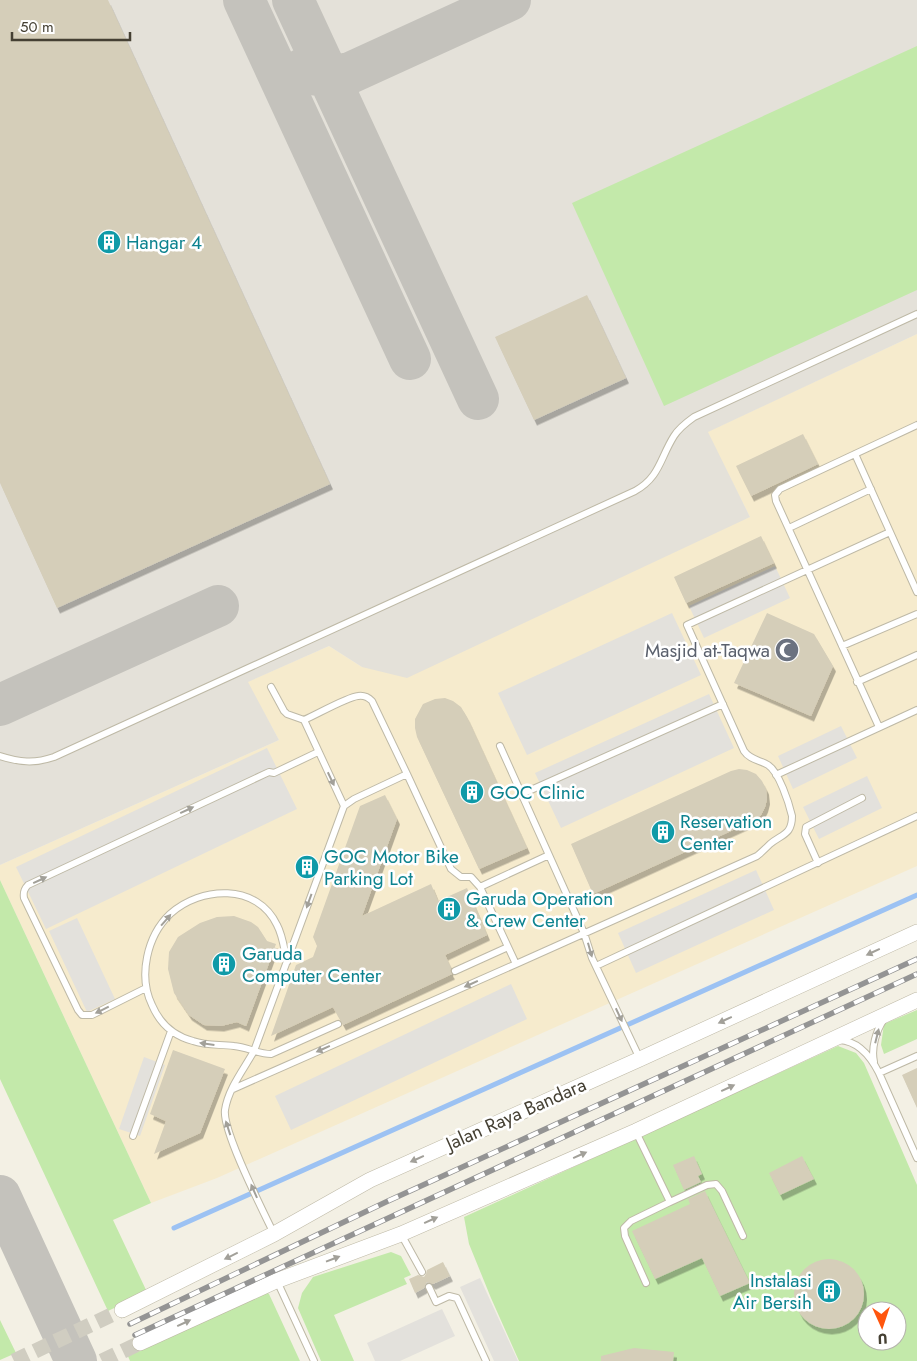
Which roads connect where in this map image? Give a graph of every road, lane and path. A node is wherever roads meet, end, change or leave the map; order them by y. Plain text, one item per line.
1 (917, 314) edge
2 (917, 425) edge
3 (855, 454) junction
4 (871, 490) junction
5 (788, 528) junction
6 (890, 532) junction
7 (807, 570) junction
8 (917, 592) edge
9 (917, 614) edge
10 (842, 646) junction
11 (917, 655) edge
12 (857, 682) junction
13 (271, 687) dead end
14 (722, 704) junction
15 (917, 710) edge
16 (304, 720) junction
17 (879, 727) junction
18 (500, 746) dead end
19 (318, 752) junction
20 (0, 756) edge
21 (407, 774) junction
22 (776, 775) junction
23 (522, 794) junction
24 (862, 798) dead end
25 (344, 806) junction
26 (917, 816) edge
27 (549, 855) junction
28 (818, 863) junction
29 (480, 887) junction
30 (917, 932) edge
31 (584, 933) junction
32 (508, 947) junction
33 (287, 963) junction
34 (516, 964) junction
35 (596, 966) junction
36 (455, 971) dead end
37 (146, 988) junction
38 (917, 1000) edge
39 (890, 1012) junction
40 (338, 1024) dead end
41 (171, 1031) junction
42 (827, 1041) junction
43 (254, 1051) junction
44 (917, 1056) edge
45 (640, 1059) junction
46 (874, 1063) junction
47 (879, 1073) junction
48 (233, 1089) junction
49 (636, 1131) junction
50 (134, 1136) dead end
51 (917, 1158) edge
52 (670, 1202) junction
53 (274, 1234) junction
54 (400, 1234) junction
55 (743, 1236) dead end
56 (422, 1272) dead end
57 (276, 1281) junction
58 (646, 1283) dead end
59 (429, 1287) dead end
60 (122, 1310) tunnel mouth
61 (140, 1343) tunnel mouth
62 (314, 1361) edge
63 (486, 1361) edge

1 - 20 lane
2 - 3 lane
3 - 4 lane
3 - 5 lane
4 - 5 lane
4 - 6 lane
5 - 7 lane
6 - 7 lane
6 - 8 lane
7 - 10 lane
7 - 14 lane
9 - 10 lane
10 - 12 lane
11 - 12 lane
12 - 17 lane
13 - 16 lane
14 - 22 lane
14 - 23 lane
15 - 17 lane
16 - 19 lane
16 - 21 lane
17 - 22 lane
18 - 23 lane
19 -> 25 lane
37 -> 19 lane
21 - 25 lane
21 - 29 lane
22 - 31 lane
23 - 27 lane
24 - 28 lane
25 -> 33 lane
26 - 28 lane
27 - 29 lane
27 - 31 lane
28 - 35 lane
29 - 32 lane
30 -> 45 street, Jalan Raya Bandara
31 - 34 lane
31 -> 35 lane
32 - 34 lane
32 - 36 lane
37 -> 33 lane
33 - 43 lane
34 -> 48 lane
35 -> 45 lane
37 - 41 lane
38 - 39 street
39 - 42 street
46 -> 39 lane
40 - 43 lane
43 -> 41 lane
41 - 50 lane
42 - 46 lane
49 -> 42 street
43 - 48 lane
44 - 47 lane
45 -> 53 street, Jalan Raya Bandara
46 - 47 lane
47 - 51 lane
53 -> 48 lane
49 - 52 lane
54 -> 49 street
52 - 55 lane
52 - 58 lane
53 -> 60 street, Jalan Raya Bandara
54 - 56 lane
57 -> 54 street
61 -> 57 street
57 - 62 lane
59 - 63 lane

